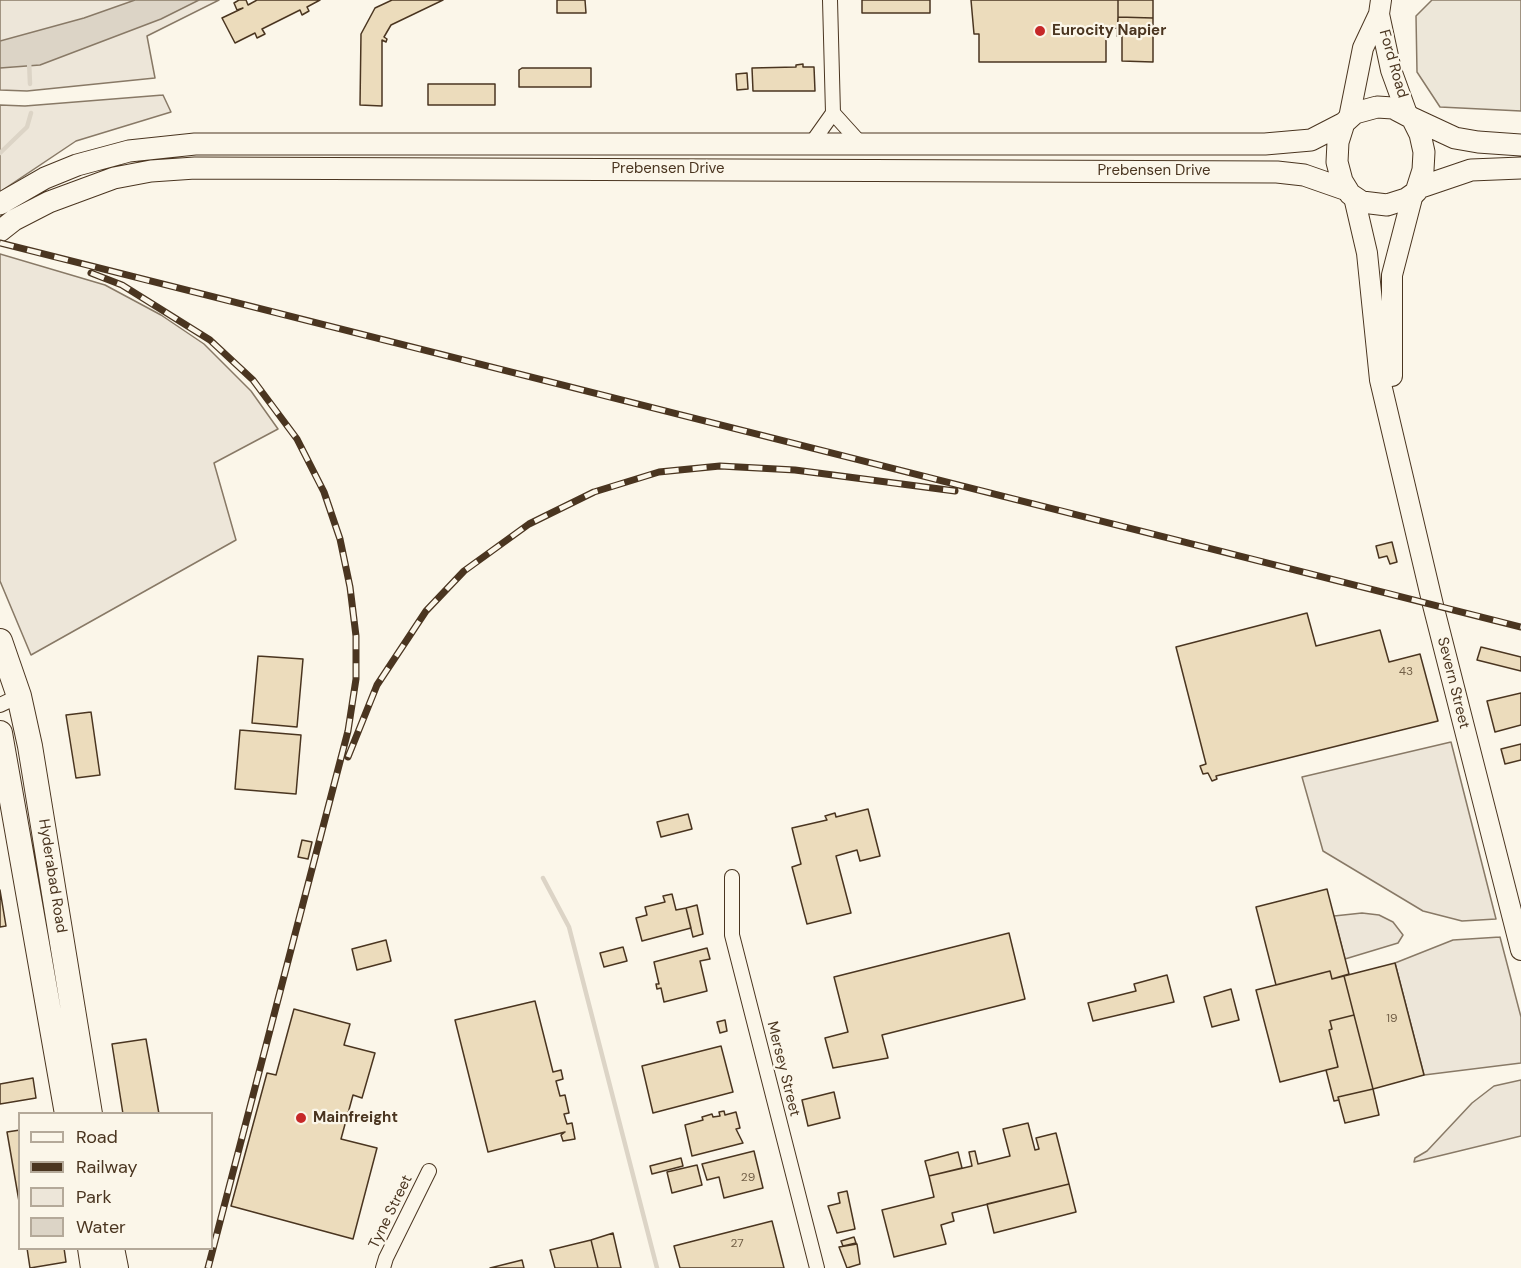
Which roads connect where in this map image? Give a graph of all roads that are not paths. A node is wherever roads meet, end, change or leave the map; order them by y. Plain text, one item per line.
1 (830, 0) edge
2 (1380, 7) edge
3 (833, 113) junction
4 (1409, 116) junction
5 (1347, 120) junction
6 (811, 144) junction
7 (861, 144) junction
8 (1521, 145) edge
9 (1521, 168) edge
10 (1416, 191) junction
11 (1350, 194) junction
12 (0, 204) edge
13 (0, 231) edge
14 (1391, 415) junction
15 (0, 641) edge
16 (9, 700) edge
17 (0, 733) edge
18 (732, 877) dead end
19 (1521, 950) edge
20 (67, 1112) edge
21 (90, 1112) edge
22 (429, 1171) dead end
23 (90, 1250) edge
24 (112, 1250) edge
25 (93, 1268) edge
26 (116, 1268) edge
27 (383, 1268) edge
28 (817, 1268) edge

1 - 3 street
2 - 4 street, Ford Road
2 - 5 street, Ford Road
3 - 6 street
3 - 7 street
4 - 5 main road
4 - 8 main road
4 - 10 main road
5 - 7 main road, Prebensen Drive
5 - 11 main road
6 - 7 main road, Prebensen Drive
6 - 12 main road, Prebensen Drive
9 - 10 main road
10 - 11 main road
10 - 14 street, Severn Street
11 - 13 main road, Prebensen Drive
11 - 14 street, Severn Street
14 - 19 street, Severn Street
15 - 16 highway, Hyderabad Road
16 - 21 highway, Hyderabad Road
17 - 20 highway, Hyderabad Road
18 - 28 street, Mersey Street
22 - 27 street, Tyne Street
23 - 25 highway
24 - 26 highway

